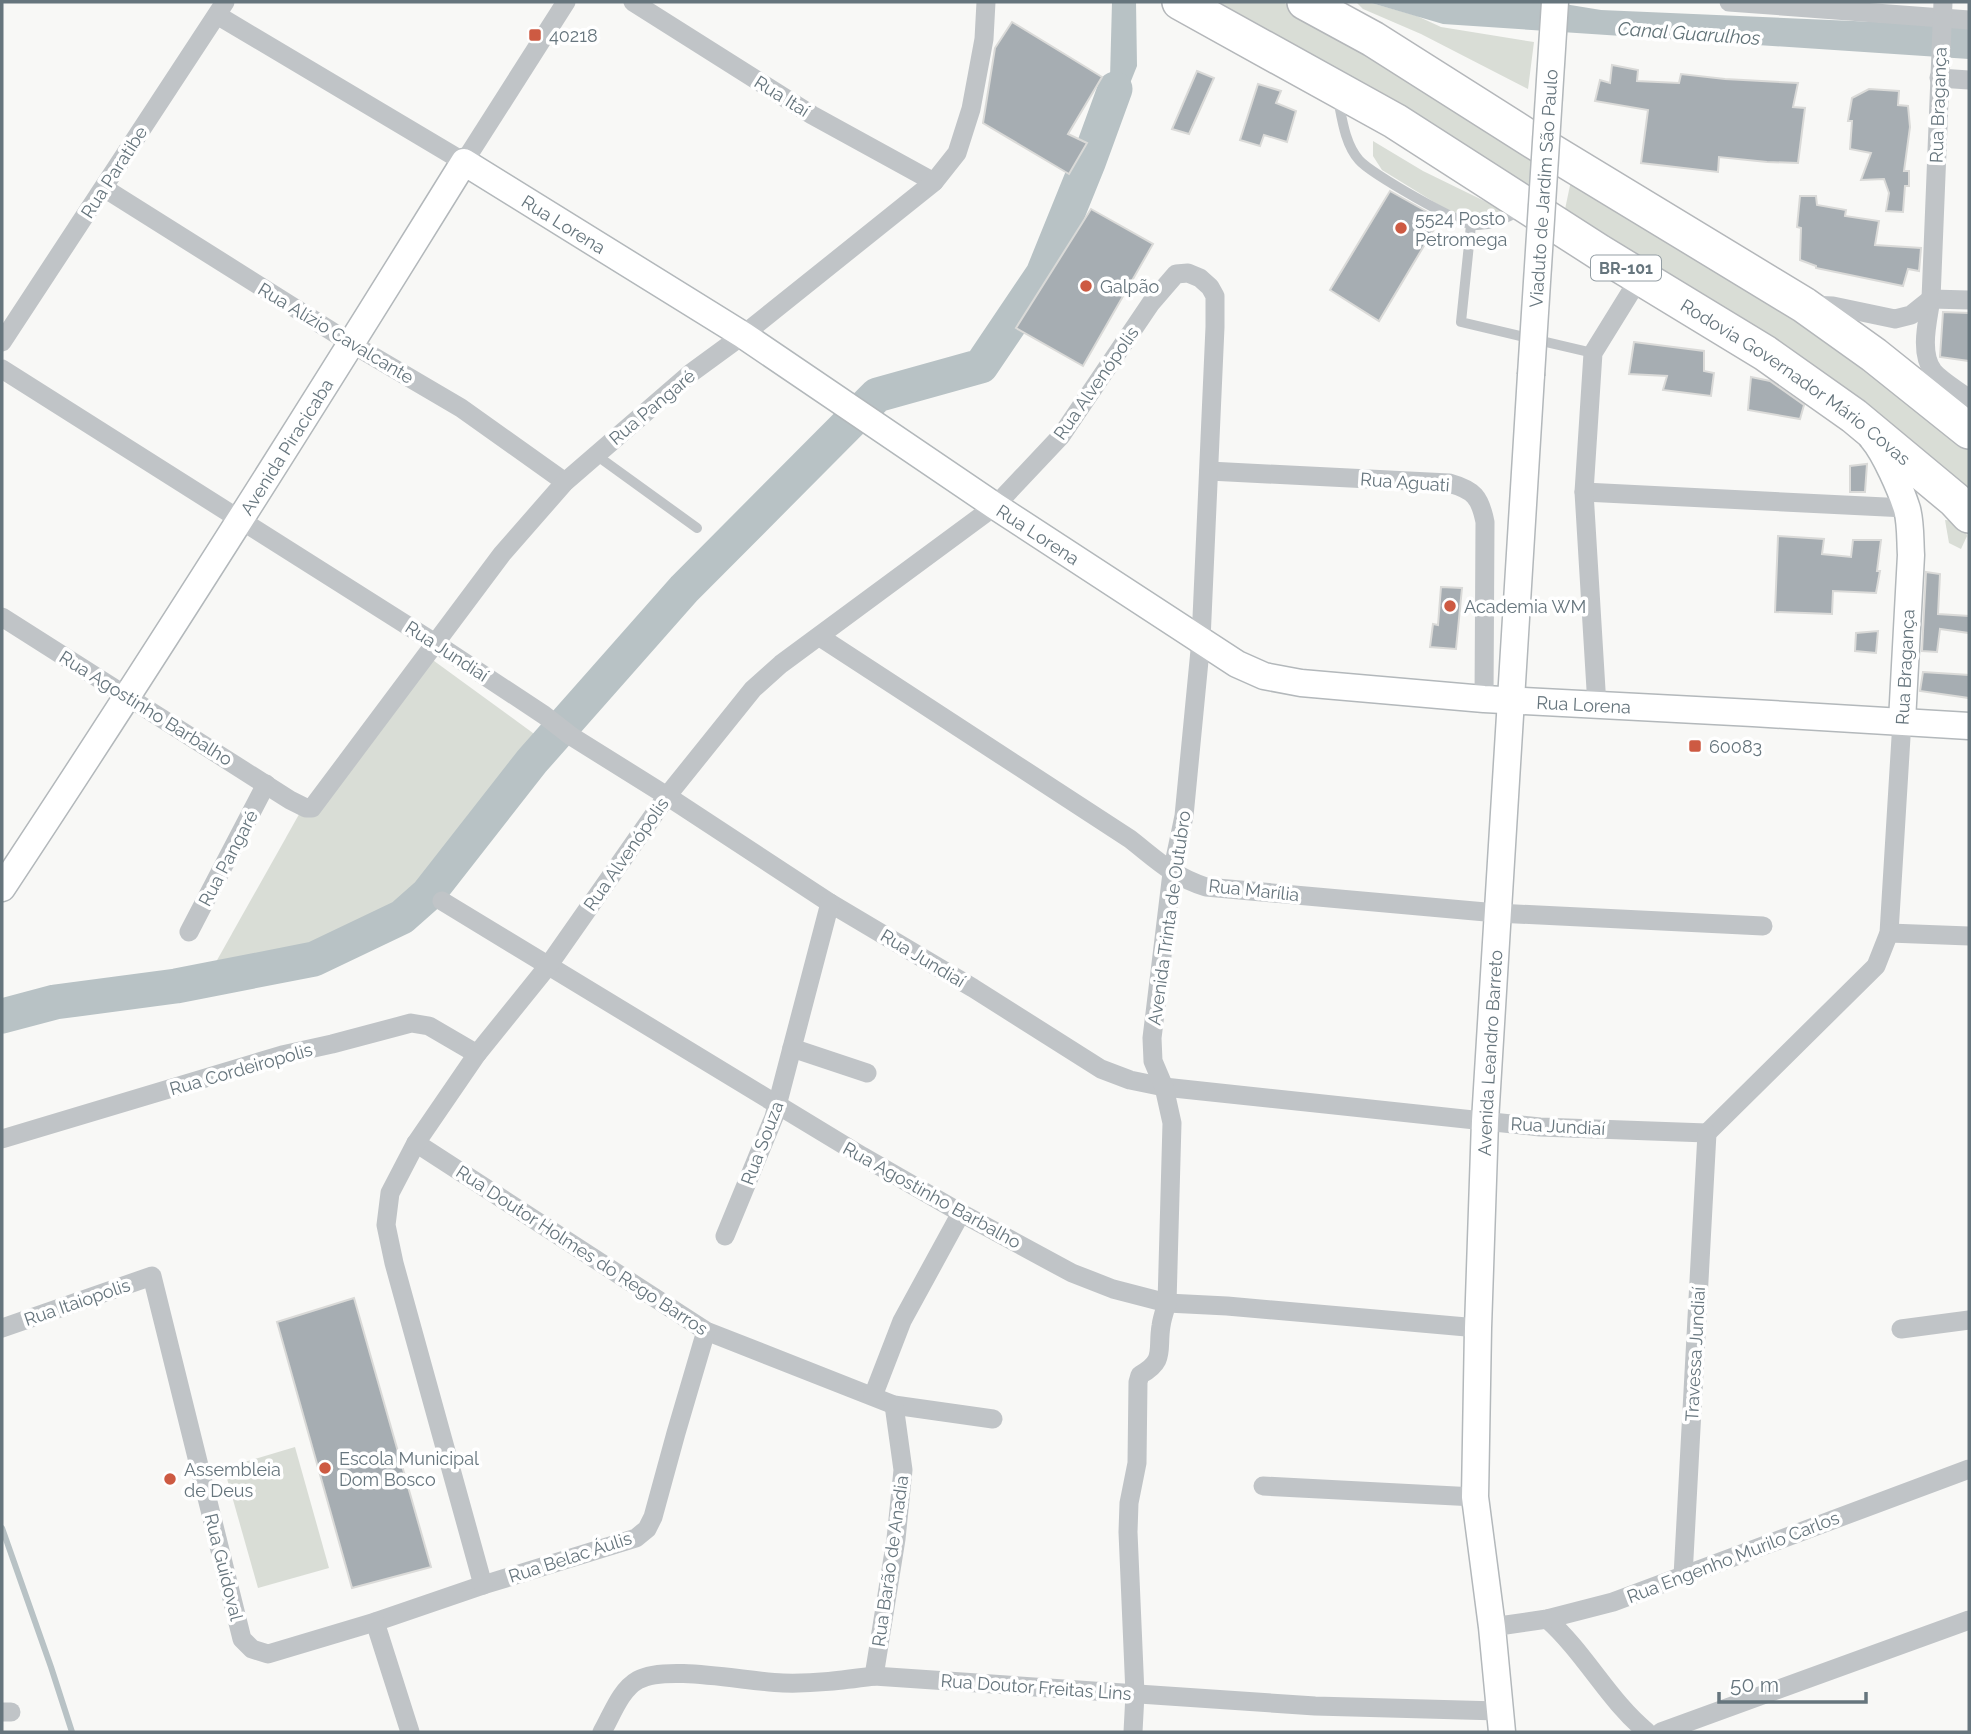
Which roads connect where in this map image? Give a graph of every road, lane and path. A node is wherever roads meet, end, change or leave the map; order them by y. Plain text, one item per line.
1 (566, 2) edge
2 (633, 2) edge
3 (986, 2) edge
4 (1180, 2) edge
5 (1306, 2) edge
6 (1349, 2) edge
7 (1555, 2) edge
8 (1729, 2) edge
9 (1760, 3) edge
10 (221, 8) edge
11 (1943, 14) edge
12 (1969, 20) edge
13 (1389, 50) junction
14 (1939, 71) junction
15 (1969, 80) edge
16 (1335, 88) junction
17 (464, 162) junction
18 (934, 182) junction
19 (104, 188) junction
20 (1529, 207) junction
21 (1471, 225) junction
22 (1188, 273) joint
23 (1640, 277) junction
24 (1931, 299) junction
25 (1969, 300) edge
26 (1804, 305) junction
27 (743, 335) junction
28 (2, 342) edge
29 (352, 344) junction
30 (1593, 352) junction
31 (2, 369) edge
32 (1531, 375) joint
33 (1969, 399) edge
34 (1854, 416) junction
35 (1969, 431) edge
36 (596, 455) junction
37 (1209, 471) junction
38 (565, 482) junction
39 (1584, 492) junction
40 (995, 506) junction
41 (1906, 508) junction
42 (1969, 515) edge
43 (240, 518) junction
44 (697, 528) dead end
45 (2, 617) edge
46 (820, 637) junction
47 (1201, 640) junction
48 (435, 643) junction
49 (128, 698) junction
50 (1483, 699) junction
51 (1512, 701) junction
52 (1597, 706) junction
53 (1902, 721) junction
54 (1969, 726) edge
55 (266, 784) junction
56 (667, 796) junction
57 (290, 800) joint
58 (1172, 873) junction
59 (2, 888) edge
60 (442, 901) dead end
61 (830, 903) junction
62 (1497, 913) junction
63 (1763, 926) dead end
64 (189, 932) dead end
65 (1889, 933) junction
66 (1969, 936) edge
67 (548, 966) junction
68 (792, 1048) junction
69 (477, 1054) junction
70 (867, 1073) dead end
71 (1164, 1087) junction
72 (778, 1105) junction
73 (1485, 1121) junction
74 (1707, 1133) junction
75 (2, 1139) edge
76 (416, 1143) junction
77 (961, 1213) junction
78 (725, 1236) dead end
79 (152, 1276) joint
80 (1167, 1303) junction
81 (1969, 1320) edge
82 (2, 1328) edge
83 (1478, 1328) junction
84 (1901, 1329) dead end
85 (706, 1331) junction
86 (873, 1396) junction
87 (894, 1405) junction
88 (993, 1419) dead end
89 (1969, 1469) edge
90 (1263, 1486) dead end
91 (1475, 1497) junction
92 (1683, 1576) junction
93 (483, 1585) junction
94 (1548, 1619) junction
95 (1969, 1620) edge
96 (375, 1622) junction
97 (1492, 1627) junction
98 (874, 1676) junction
99 (1135, 1693) junction
100 (1500, 1722) edge
101 (410, 1732) edge
102 (602, 1732) edge
103 (1133, 1732) edge
104 (1647, 1732) edge
105 (1661, 1732) edge

1 - 17 street, Avenida Piracicaba
2 - 18 street, Rua Itaí
3 - 18 street, Rua Pangaré
4 - 16 highway, Rodovia Governador Mário Covas / BR-101
5 - 13 highway
6 - 13 main road
7 - 32 main road, Viaduto de Jardim São Paulo, bridge
8 - 9 street
9 - 11 street
10 - 17 street, Rua Lorena
10 - 19 street, Rua Paratibe
11 - 12 street
11 - 14 street, Rua Bragança
13 - 26 highway
14 - 15 street
14 - 24 street, Rua Bragança
16 - 20 highway, Rodovia Governador Mário Covas / BR-101
16 - 21 lane
17 - 27 main road, Rua Lorena
17 - 29 main road, Avenida Piracicaba
18 - 27 street, Rua Pangaré
19 - 28 street, Rua Paratibe
19 - 29 street, Rua Alízio Cavalcante
20 - 21 lane
20 - 23 highway, Rodovia Governador Mário Covas / BR-101
21 - 30 lane
22 - 37 street, Avenida Trinta de Outubro
22 - 40 street, Rua Alvenópolis
23 - 30 street
23 - 34 highway, Rodovia Governador Mário Covas / BR-101
24 - 25 street
24 - 26 street
24 - 33 street, Rua Bragança
26 - 35 highway
27 - 36 street, Rua Pangaré
27 - 40 main road, Rua Lorena
29 - 38 street, Rua Alízio Cavalcante
29 - 43 main road, Avenida Piracicaba
30 - 39 street
31 - 43 street, Rua Jundiaí
32 - 51 main road, Avenida Leandro Barreto
34 - 41 main road, Rua Bragança
34 - 42 highway, Rodovia Governador Mário Covas / BR-101
36 - 38 street, Rua Pangaré
36 - 44 lane
37 - 47 street, Avenida Trinta de Outubro
37 - 50 street, Rua Aguati
38 - 48 street, Rua Pangaré
39 - 41 street
39 - 52 street
40 - 46 street, Rua Alvenópolis
40 - 47 main road, Rua Lorena
41 - 53 main road, Rua Bragança
43 - 48 street, Rua Jundiaí
43 - 49 main road, Avenida Piracicaba
45 - 49 street, Rua Agostinho Barbalho
46 - 56 street, Rua Alvenópolis
46 - 58 street, Rua Marília
47 - 50 main road, Rua Lorena
47 - 58 street, Avenida Trinta de Outubro
48 - 56 street, Rua Jundiaí
48 - 57 street, Rua Pangaré
49 - 55 street, Rua Agostinho Barbalho
49 - 59 main road, Avenida Piracicaba
50 - 51 main road, Rua Lorena
51 - 52 main road, Rua Lorena
51 - 62 main road, Avenida Leandro Barreto
52 - 53 main road, Rua Lorena
53 - 54 main road, Rua Lorena
53 - 65 street, Rua Bragança
55 - 57 street, Rua Agostinho Barbalho
55 - 64 street, Rua Pangaré
56 - 61 street, Rua Jundiaí
56 - 67 street, Rua Alvenópolis
58 - 62 street, Rua Marília
58 - 71 street, Avenida Trinta de Outubro
60 - 67 street, Rua Agostinho Barbalho
61 - 68 street, Rua Souza
61 - 71 street, Rua Jundiaí
62 - 63 street, Rua Marília
62 - 73 main road, Avenida Leandro Barreto
65 - 66 street
65 - 74 street
67 - 69 street, Rua Alvenópolis
67 - 72 street, Rua Agostinho Barbalho
68 - 70 street
68 - 72 street, Rua Souza
69 - 75 street, Rua Cordeiropolis
69 - 76 street, Rua Alvenópolis
71 - 73 street, Rua Jundiaí
71 - 80 street, Avenida Trinta de Outubro
72 - 77 street, Rua Agostinho Barbalho
72 - 78 street, Rua Souza
73 - 74 street, Rua Jundiaí
73 - 83 main road, Avenida Leandro Barreto
74 - 92 street, Travessa Jundiaí
76 - 85 street, Rua Doutor Holmes do Rego Barros
76 - 93 street, Rua Alvenópolis
77 - 80 street, Rua Agostinho Barbalho
77 - 86 street
79 - 82 street, Rua Itaiopolis
79 - 96 street, Rua Guidoval
80 - 83 street, Rua Agostinho Barbalho
80 - 99 street, Avenida Trinta de Outubro
81 - 84 street
83 - 91 main road, Avenida Leandro Barreto
85 - 86 street, Rua Doutor Holmes do Rego Barros
85 - 93 street, Rua Belac Áulis
86 - 87 street, Rua Doutor Holmes do Rego Barros
87 - 88 street, Rua Doutor Holmes do Rego Barros
87 - 98 street, Rua Barão de Anadia
89 - 92 street, Rua Engenho Murilo Carlos
90 - 91 street
91 - 97 main road, Avenida Leandro Barreto
92 - 94 street, Rua Engenho Murilo Carlos
93 - 96 street, Rua Belac Áulis
94 - 97 street, Rua Engenho Murilo Carlos
94 - 104 street
95 - 105 street
96 - 101 street
97 - 100 main road, Avenida Leandro Barreto
98 - 99 street, Rua Doutor Freitas Lins
98 - 102 street, Rua Doutor Freitas Lins
99 - 100 street, Rua Doutor Freitas Lins
99 - 103 street, Avenida Trinta de Outubro

